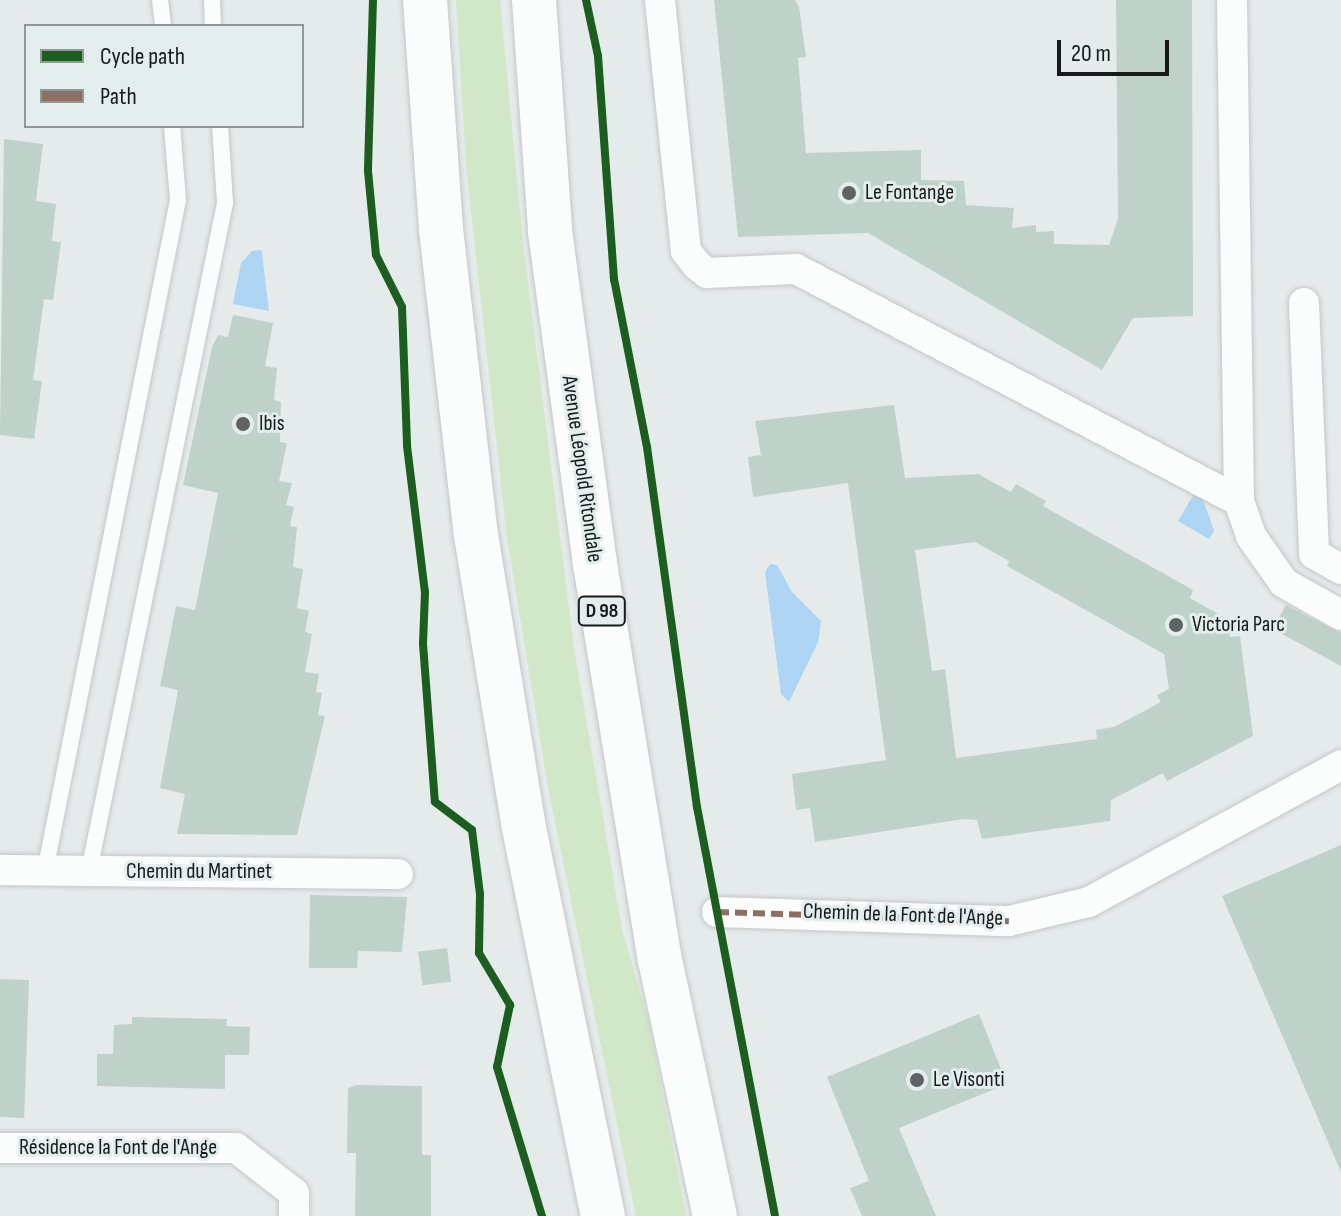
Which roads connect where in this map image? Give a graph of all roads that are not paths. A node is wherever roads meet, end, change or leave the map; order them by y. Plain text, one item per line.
1 (160, 0) edge
2 (212, 0) edge
3 (425, 0) edge
4 (534, 0) edge
5 (660, 0) edge
6 (1232, 0) edge
7 (163, 24) edge
8 (213, 24) edge
9 (172, 128) edge
10 (220, 128) edge
11 (1304, 303) dead end
12 (1239, 501) junction
13 (1341, 569) edge
14 (1341, 615) edge
15 (1341, 765) edge
16 (0, 870) edge
17 (45, 871) junction
18 (89, 871) junction
19 (398, 874) dead end
20 (717, 912) dead end
21 (0, 1148) edge
22 (294, 1216) edge
23 (603, 1216) edge
24 (715, 1216) edge

1 - 7 lane
2 - 8 lane
3 - 23 highway
4 - 24 highway, Avenue Léopold Ritondale / D 98
5 - 12 street
6 - 12 street
9 - 17 lane
10 - 18 lane
11 - 13 street
12 - 14 street
15 - 20 street, Chemin de la Font de l'Ange
16 - 17 street, Chemin du Martinet
17 - 18 street, Chemin du Martinet
18 - 19 street, Chemin du Martinet
21 - 22 street, Résidence la Font de l'Ange

